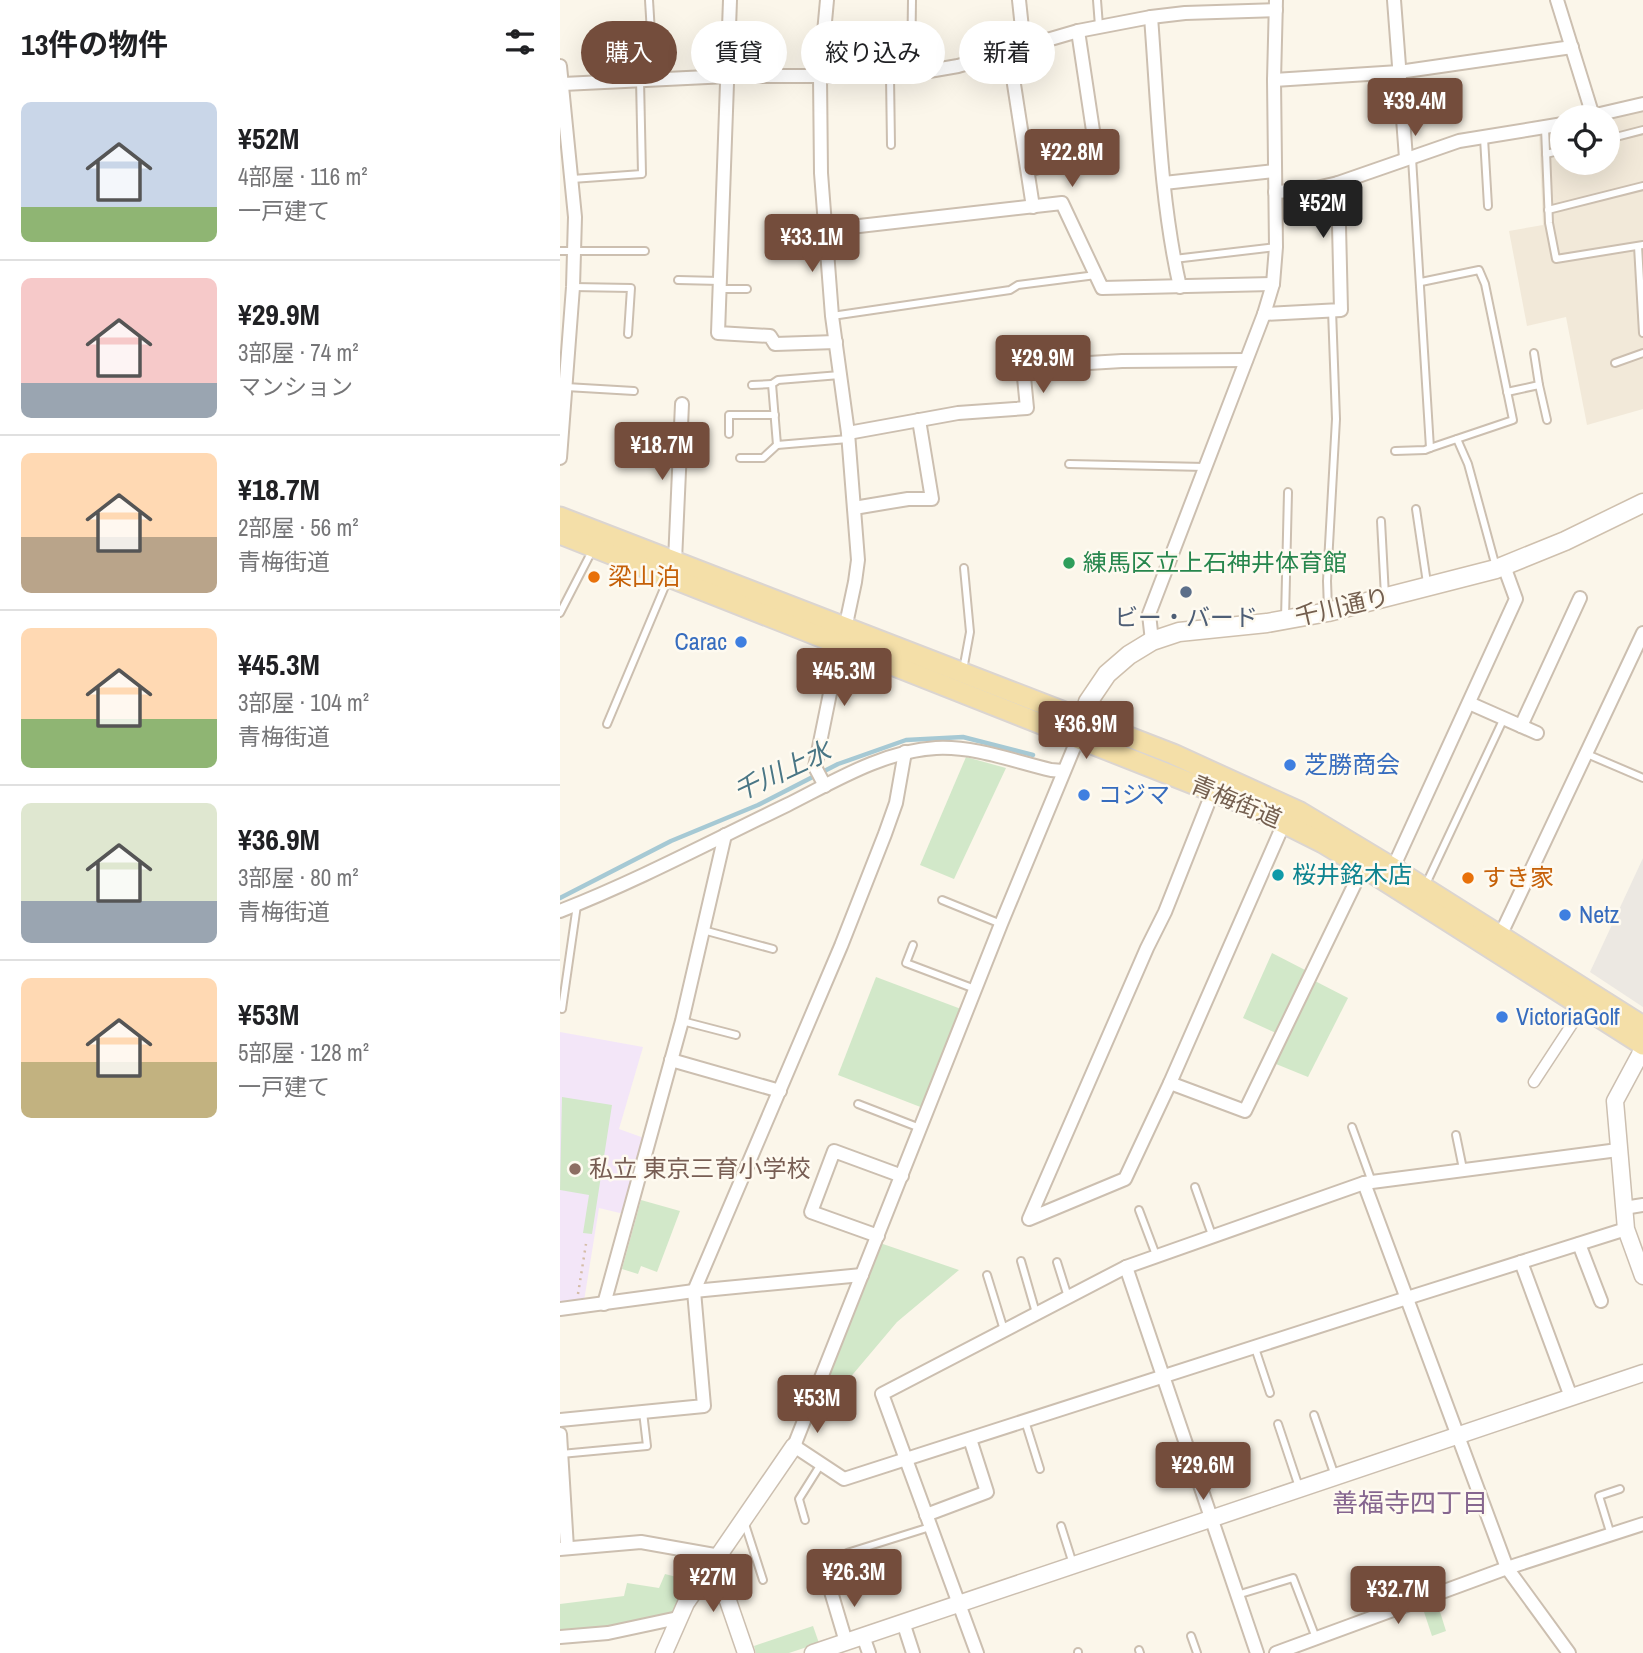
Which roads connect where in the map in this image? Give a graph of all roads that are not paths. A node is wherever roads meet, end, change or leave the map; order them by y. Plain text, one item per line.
1 (649, 0) edge
2 (730, 0) edge
3 (827, 0) edge
4 (912, 0) edge
5 (1019, 0) edge
6 (1097, 0) edge
7 (1394, 0) edge
8 (1557, 0) edge
9 (1276, 5) edge
10 (1185, 7) edge
11 (1151, 17) junction
12 (650, 21) edge
13 (729, 21) edge
14 (825, 21) edge
15 (912, 21) edge
16 (1021, 21) edge
17 (1099, 27) junction
18 (1078, 31) junction
19 (1055, 38) edge
20 (1572, 47) junction
21 (560, 66) edge
22 (1399, 72) junction
23 (1274, 80) junction
24 (581, 83) edge
25 (563, 84) junction
26 (640, 84) edge
27 (728, 84) edge
28 (820, 84) edge
29 (890, 84) edge
30 (1014, 84) edge
31 (1643, 104) edge
32 (1587, 105) edge
33 (1620, 110) edge
34 (1550, 127) edge
35 (1545, 128) junction
36 (1643, 130) edge
37 (1484, 136) junction
38 (1620, 136) edge
39 (564, 142) edge
40 (891, 145) dead end
41 (1550, 153) edge
42 (1546, 154) junction
43 (1409, 157) junction
44 (1028, 170) junction
45 (1275, 171) junction
46 (572, 179) junction
47 (1164, 183) junction
48 (1338, 183) junction
49 (1643, 186) edge
50 (1275, 192) junction
51 (1488, 206) dead end
52 (1033, 207) junction
53 (1548, 210) junction
54 (824, 230) junction
55 (1640, 246) edge
56 (1276, 247) junction
57 (575, 250) junction
58 (560, 251) edge
59 (645, 251) dead end
60 (1174, 259) junction
61 (1096, 275) junction
62 (678, 280) dead end
63 (1421, 282) junction
64 (1273, 284) junction
65 (720, 285) junction
66 (573, 286) junction
67 (1181, 286) junction
68 (747, 289) dead end
69 (1332, 310) junction
70 (1264, 314) junction
71 (832, 316) junction
72 (1643, 333) edge
73 (628, 334) dead end
74 (836, 342) junction
75 (1534, 353) dead end
76 (1643, 353) edge
77 (1246, 360) junction
78 (1615, 363) dead end
79 (840, 375) junction
80 (772, 384) junction
81 (752, 385) dead end
82 (1539, 385) junction
83 (566, 387) junction
84 (634, 391) dead end
85 (1507, 392) junction
86 (682, 404) dead end
87 (775, 415) junction
88 (1547, 419) dead end
89 (919, 420) junction
90 (729, 435) dead end
91 (848, 436) junction
92 (1457, 439) junction
93 (777, 445) junction
94 (1430, 448) junction
95 (1395, 451) dead end
96 (560, 458) edge
97 (740, 458) dead end
98 (1069, 464) dead end
99 (1205, 467) junction
100 (1288, 492) dead end
101 (1643, 503) edge
102 (854, 508) junction
103 (1416, 509) dead end
104 (560, 517) edge
105 (1381, 521) dead end
106 (560, 534) edge
107 (593, 547) junction
108 (1500, 567) junction
109 (964, 568) dead end
110 (672, 569) junction
111 (1428, 586) junction
112 (1385, 597) junction
113 (1580, 598) dead end
114 (1328, 612) junction
115 (560, 613) edge
116 (1285, 620) junction
117 (1643, 633) edge
118 (842, 636) junction
119 (1152, 641) junction
120 (1639, 651) edge
121 (963, 674) junction
122 (1469, 703) junction
123 (1504, 718) junction
124 (607, 724) dead end
125 (1521, 726) junction
126 (1080, 728) junction
127 (1537, 733) dead end
128 (905, 752) junction
129 (1587, 754) junction
130 (1063, 771) junction
131 (1643, 778) edge
132 (823, 783) junction
133 (1213, 791) junction
134 (1284, 823) junction
135 (725, 835) junction
136 (1363, 867) junction
137 (1393, 867) junction
138 (1425, 887) junction
139 (942, 900) dead end
140 (577, 905) junction
141 (560, 911) edge
142 (1001, 924) junction
143 (702, 930) junction
144 (1500, 936) junction
145 (913, 945) dead end
146 (773, 949) dead end
147 (975, 989) junction
148 (562, 1009) dead end
149 (1576, 1018) dead end
150 (682, 1021) junction
151 (1643, 1026) edge
152 (736, 1035) dead end
153 (1643, 1047) edge
154 (671, 1060) junction
155 (1534, 1082) dead end
156 (1170, 1083) junction
157 (779, 1091) junction
158 (858, 1104) dead end
159 (1352, 1127) dead end
160 (920, 1128) junction
161 (1456, 1135) dead end
162 (1618, 1150) junction
163 (1464, 1169) junction
164 (902, 1176) junction
165 (1368, 1182) junction
166 (1195, 1187) dead end
167 (1643, 1205) edge
168 (1624, 1209) junction
169 (1139, 1210) dead end
170 (1626, 1229) junction
171 (878, 1236) junction
172 (1212, 1236) junction
173 (1578, 1244) junction
174 (1156, 1255) junction
175 (1021, 1261) dead end
176 (1057, 1262) dead end
177 (1521, 1262) junction
178 (1126, 1267) junction
179 (862, 1275) junction
180 (987, 1275) dead end
181 (1643, 1276) edge
182 (694, 1291) junction
183 (1068, 1297) junction
184 (1406, 1298) junction
185 (1601, 1301) dead end
186 (604, 1304) junction
187 (560, 1310) edge
188 (1036, 1313) junction
189 (1004, 1330) junction
190 (1255, 1348) junction
191 (1643, 1373) edge
192 (1163, 1378) junction
193 (1270, 1393) dead end
194 (1571, 1397) junction
195 (643, 1412) junction
196 (1314, 1415) dead end
197 (560, 1420) edge
198 (1025, 1421) junction
199 (1278, 1424) dead end
200 (560, 1434) edge
201 (1458, 1436) junction
202 (970, 1438) junction
203 (794, 1446) junction
204 (561, 1454) edge
205 (905, 1458) junction
206 (821, 1464) junction
207 (1040, 1469) dead end
208 (1335, 1477) junction
209 (1299, 1489) junction
210 (1620, 1489) dead end
211 (1211, 1518) junction
212 (744, 1520) junction
213 (806, 1520) dead end
214 (928, 1521) junction
215 (1643, 1524) edge
216 (1061, 1525) dead end
217 (1611, 1535) junction
218 (564, 1549) edge
219 (847, 1553) dead end
220 (718, 1559) junction
221 (1073, 1564) junction
222 (1507, 1568) junction
223 (1380, 1573) dead end
224 (763, 1580) dead end
225 (829, 1585) dead end
226 (1237, 1595) junction
227 (959, 1602) junction
228 (1391, 1611) junction
229 (678, 1618) junction
230 (903, 1622) junction
231 (863, 1636) junction
232 (1191, 1636) dead end
233 (560, 1637) edge
234 (1315, 1638) junction
235 (846, 1642) junction
236 (664, 1653) edge
237 (746, 1653) edge
238 (813, 1653) edge
239 (869, 1653) edge
240 (913, 1653) edge
241 (977, 1653) edge
242 (1197, 1653) edge
243 (1257, 1653) edge
244 (1276, 1653) edge
245 (1569, 1653) edge

1 - 12 lane
2 - 13 street
3 - 14 street
4 - 15 lane
5 - 16 street
6 - 17 lane
7 - 22 street
8 - 20 street
9 - 10 street
9 - 23 street
10 - 11 street
11 - 17 street
11 - 47 street
17 - 18 street
18 - 19 street
18 - 44 street
20 - 22 street
20 - 32 street
21 - 25 street
22 - 23 street
22 - 43 street
23 - 45 street
24 - 25 street
25 - 39 street
26 - 46 lane
27 - 65 street
28 - 54 street
29 - 40 lane
30 - 44 street
31 - 33 street
34 - 35 street
35 - 37 street
35 - 42 lane
36 - 38 lane
37 - 43 street
37 - 51 lane
39 - 46 street
41 - 42 lane
42 - 53 lane
43 - 48 street
43 - 63 lane
44 - 52 street
45 - 47 street
45 - 50 street
46 - 57 street
47 - 60 street
48 - 50 street
48 - 69 street
49 - 53 lane
50 - 56 street
52 - 54 street
52 - 61 street
53 - 55 lane
54 - 71 street
55 - 72 lane
56 - 60 lane
56 - 64 street
57 - 58 lane
57 - 59 lane
57 - 66 street
60 - 67 street
61 - 67 street
61 - 71 lane
62 - 65 lane
63 - 85 lane
63 - 94 lane
64 - 67 street
64 - 70 street
65 - 68 lane
65 - 74 street
66 - 73 lane
66 - 83 street
69 - 70 street
69 - 114 lane
70 - 77 street
71 - 74 street
74 - 79 street
75 - 82 lane
76 - 78 lane
77 - 89 street
77 - 99 street
79 - 80 lane
79 - 91 street
80 - 81 lane
80 - 87 lane
82 - 85 lane
82 - 88 lane
83 - 84 lane
83 - 96 street
85 - 92 lane
86 - 110 street
87 - 90 lane
87 - 93 lane
89 - 91 street
89 - 102 street
91 - 93 lane
91 - 102 street
92 - 94 lane
92 - 108 lane
93 - 97 lane
94 - 95 lane
98 - 99 lane
99 - 119 street
100 - 116 lane
101 - 108 main road, 千川通り
102 - 118 street
103 - 111 lane
104 - 110 main road, 青梅街道
105 - 112 lane
106 - 107 main road, 青梅街道
107 - 110 main road, 青梅街道
107 - 115 lane
108 - 111 main road, 千川通り
108 - 122 street
109 - 121 lane
110 - 118 main road, 青梅街道
110 - 124 lane
111 - 112 main road, 千川通り
112 - 114 main road, 千川通り
113 - 125 street
114 - 116 main road, 千川通り
116 - 119 main road, 千川通り
117 - 120 street
118 - 121 main road, 青梅街道
118 - 126 main road, 青梅街道
118 - 132 street
119 - 126 main road, 千川通り
120 - 129 street
121 - 126 main road, 青梅街道
122 - 123 street
122 - 137 street
123 - 125 street
123 - 138 lane
125 - 127 street
126 - 130 street
126 - 133 main road, 青梅街道
126 - 137 main road, 青梅街道
128 - 130 street
128 - 132 street
128 - 157 street
129 - 131 lane
129 - 144 street
130 - 142 street
132 - 135 street
133 - 134 main road, 青梅街道
133 - 156 street
134 - 136 main road, 青梅街道
134 - 156 street
135 - 140 street
135 - 143 street
136 - 153 main road, 青梅街道
136 - 156 street
137 - 138 main road, 青梅街道
138 - 144 main road, 青梅街道
139 - 142 lane
140 - 141 street
140 - 148 lane
142 - 147 street
143 - 146 lane
143 - 150 street
144 - 151 main road, 青梅街道
145 - 147 lane
147 - 160 street
149 - 155 street
150 - 152 lane
150 - 154 street
153 - 162 street
154 - 157 street
154 - 186 street
157 - 182 street
158 - 160 lane
159 - 165 lane
160 - 164 street
161 - 163 lane
162 - 163 street
162 - 168 street
163 - 165 street
164 - 171 street
164 - 171 street
165 - 172 street
165 - 184 street
166 - 172 lane
167 - 168 street
168 - 170 street
169 - 174 lane
170 - 173 street
170 - 181 street
171 - 179 street
172 - 174 street
173 - 177 street
173 - 185 street
174 - 178 street
175 - 188 lane
176 - 183 lane
177 - 184 street
177 - 194 street
178 - 183 street
178 - 192 street
179 - 182 street
179 - 203 street
180 - 189 lane
182 - 186 street
182 - 195 street
183 - 188 street
184 - 190 street
184 - 201 street
186 - 187 street
188 - 189 street
189 - 205 street
190 - 192 street
190 - 193 lane
191 - 194 street
192 - 198 street
192 - 211 street
194 - 201 street
195 - 197 street
195 - 204 lane
196 - 208 lane
198 - 202 street
198 - 207 lane
199 - 209 lane
200 - 204 street
201 - 208 street
201 - 222 street
202 - 205 street
202 - 214 street
203 - 206 street
203 - 212 street
204 - 218 street
205 - 206 street
205 - 214 street
206 - 213 lane
208 - 209 street
209 - 211 street
210 - 217 lane
211 - 221 street
211 - 226 street
212 - 220 street
212 - 224 lane
214 - 219 lane
214 - 227 street
215 - 217 street
216 - 221 lane
217 - 222 street
218 - 220 street
220 - 229 street
220 - 237 street
221 - 227 street
222 - 228 street
222 - 245 street
223 - 228 lane
225 - 235 street
226 - 234 lane
226 - 243 street
227 - 230 street
227 - 241 street
228 - 234 street
229 - 233 street
229 - 236 street
230 - 231 street
230 - 240 street
231 - 235 street
231 - 239 street
232 - 242 lane
234 - 244 street
235 - 238 street

